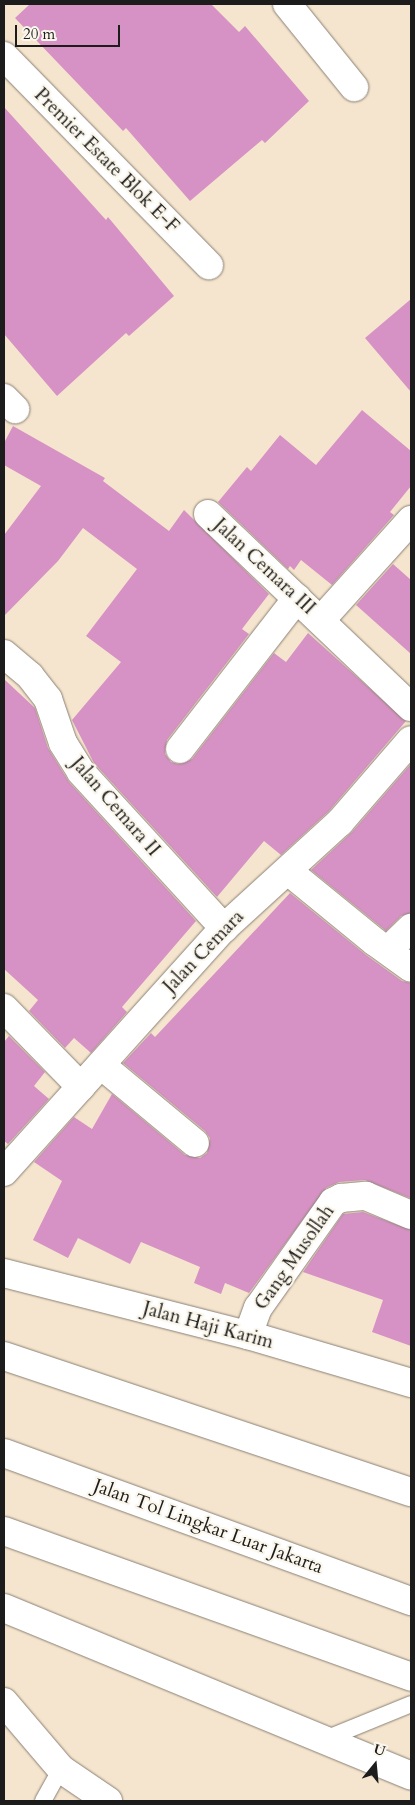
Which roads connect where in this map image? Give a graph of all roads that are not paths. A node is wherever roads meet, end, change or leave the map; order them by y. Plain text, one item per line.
1 (287, 4) edge
2 (4, 56) edge
3 (354, 87) dead end
4 (209, 265) dead end
5 (208, 514) dead end
6 (411, 520) edge
7 (297, 598) junction
8 (321, 620) junction
9 (4, 654) edge
10 (411, 707) edge
11 (411, 740) edge
12 (180, 749) dead end
13 (288, 871) junction
14 (224, 928) junction
15 (411, 928) edge
16 (388, 950) junction
17 (411, 968) edge
18 (4, 1008) edge
19 (101, 1065) junction
20 (80, 1088) junction
21 (195, 1144) dead end
22 (4, 1172) edge
23 (411, 1215) edge
24 (4, 1274) edge
25 (248, 1335) junction
26 (4, 1356) edge
27 (411, 1383) edge
28 (4, 1453) edge
29 (411, 1492) edge
30 (4, 1531) edge
31 (411, 1601) edge
32 (4, 1608) edge
33 (411, 1677) edge
34 (4, 1702) edge
35 (411, 1704) edge
36 (323, 1740) junction
37 (61, 1769) junction
38 (411, 1776) edge
39 (43, 1801) edge
40 (108, 1801) edge

1 - 3 main road
2 - 4 main road, Premier Estate Blok E-F
5 - 7 main road, Jalan Cemara III
6 - 8 main road, Jalan Cemara III
7 - 8 main road, Jalan Cemara III
7 - 12 main road
8 - 10 main road, Jalan Cemara III
9 - 14 main road, Jalan Cemara II
11 - 13 main road, Jalan Cemara
13 - 14 main road, Jalan Cemara
13 - 16 main road
14 - 19 main road, Jalan Cemara
15 - 16 main road
16 - 17 main road
18 - 20 main road
19 - 20 main road, Jalan Cemara
19 - 21 main road
20 - 22 main road, Jalan Cemara
23 - 25 main road, Gang Musollah
24 - 25 main road, Jalan Haji Karim
25 - 27 main road, Jalan Haji Karim
26 - 29 main road
28 - 31 main road, Jalan Tol Lingkar Luar Jakarta
30 - 33 main road
32 - 36 main road
34 - 37 main road
35 - 36 lane
36 - 38 main road
37 - 39 lane
37 - 40 main road

